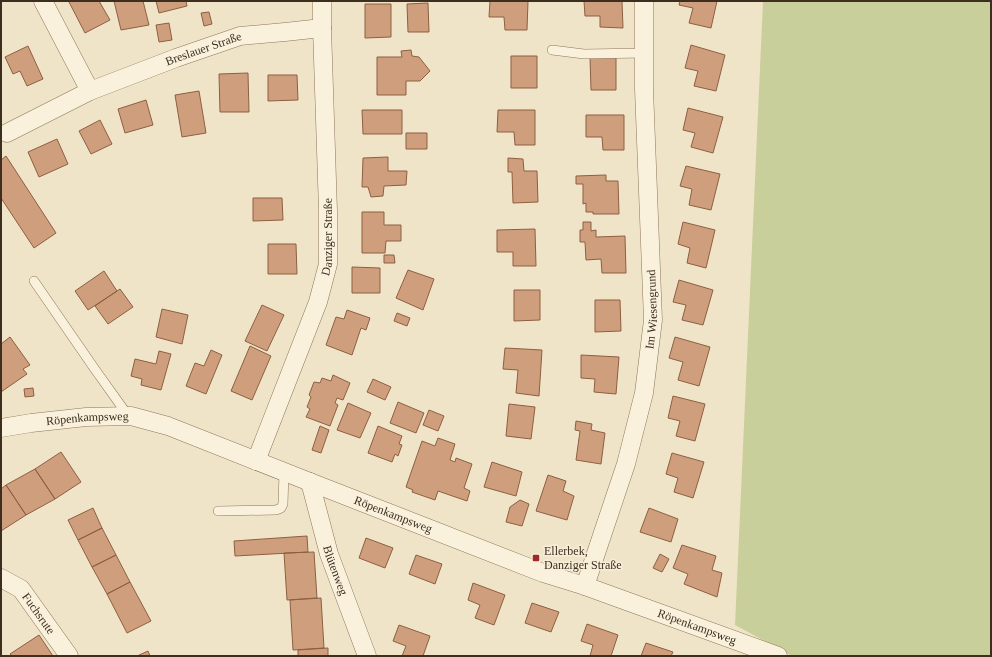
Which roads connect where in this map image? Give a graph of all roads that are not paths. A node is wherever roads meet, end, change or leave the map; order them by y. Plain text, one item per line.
1 (43, 1) edge
2 (322, 1) edge
3 (644, 1) edge
4 (322, 28) junction
5 (552, 50) dead end
6 (644, 53) junction
7 (90, 90) junction
8 (7, 133) dead end
9 (34, 281) dead end
10 (129, 416) junction
11 (1, 428) edge
12 (256, 461) junction
13 (284, 472) junction
14 (310, 482) junction
15 (218, 511) dead end
16 (1, 578) edge
17 (585, 586) junction
18 (69, 656) edge
19 (367, 656) edge
20 (778, 656) edge

1 - 7 street
2 - 4 street, Danziger Straße
3 - 6 street, Im Wiesengrund
4 - 7 street, Breslauer Straße
4 - 12 street, Danziger Straße
5 - 6 lane
6 - 17 street, Im Wiesengrund
7 - 8 street, Breslauer Straße
9 - 10 lane
10 - 11 street, Röpenkampsweg
10 - 12 street, Röpenkampsweg
12 - 13 street, Röpenkampsweg
13 - 14 street, Röpenkampsweg
13 - 15 lane
14 - 17 street, Röpenkampsweg
14 - 19 street, Blütenweg
16 - 18 street, Fuchsrute
17 - 20 street, Röpenkampsweg

